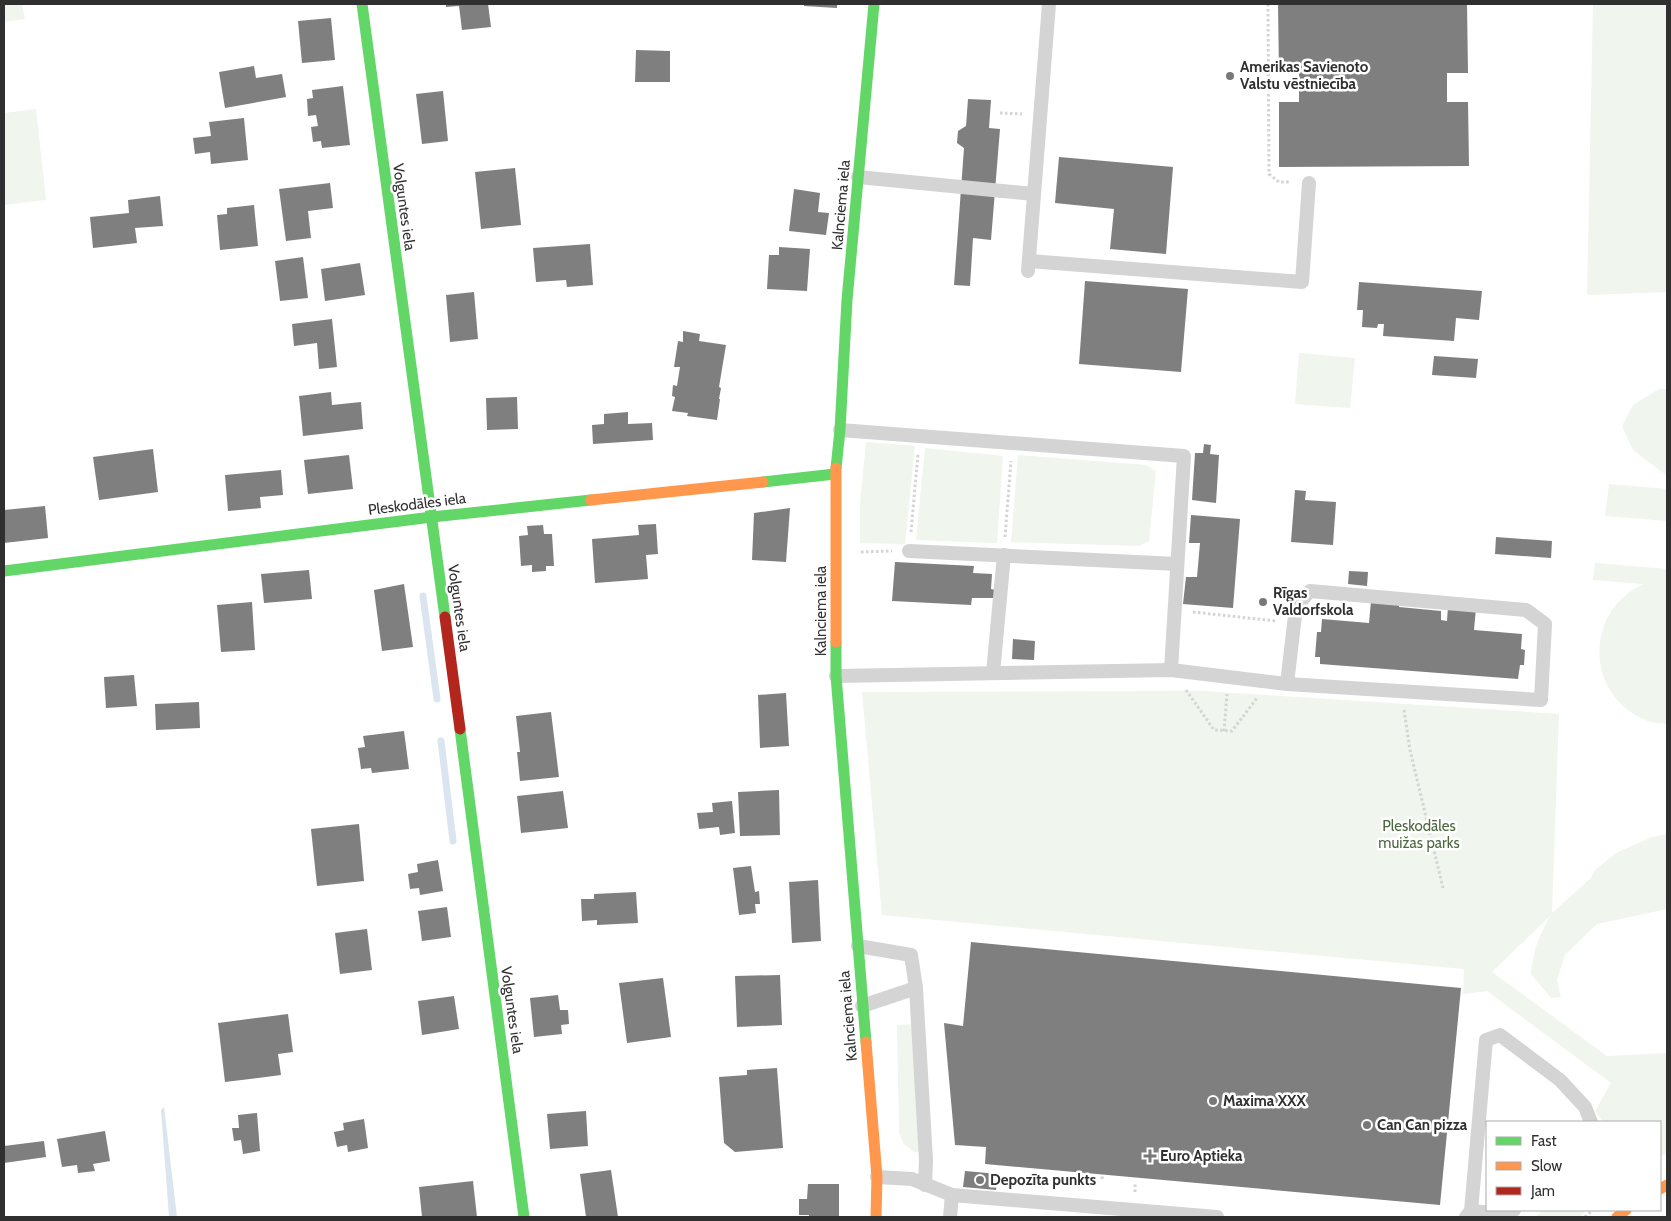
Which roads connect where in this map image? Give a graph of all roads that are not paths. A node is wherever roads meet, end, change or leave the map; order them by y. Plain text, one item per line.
1 (362, 4) edge
2 (874, 4) edge
3 (1049, 4) edge
4 (858, 177) junction
5 (1310, 183) road end
6 (1034, 194) junction
7 (840, 430) junction
8 (836, 474) junction
9 (432, 517) junction
10 (909, 551) road end
11 (1004, 555) junction
12 (1177, 564) junction
13 (4, 571) edge
14 (1171, 670) junction
15 (993, 673) junction
16 (836, 676) junction
17 (1287, 684) junction
18 (858, 946) junction
19 (916, 988) junction
20 (862, 1006) junction
21 (1591, 1121) edge
22 (877, 1178) junction
23 (925, 1185) junction
24 (952, 1196) junction
25 (1511, 1211) edge
26 (1468, 1214) edge
27 (524, 1217) edge
28 (876, 1217) edge
29 (950, 1217) edge
30 (1217, 1217) edge

1 - 9 main road, Volguntes iela
2 - 4 main road, Kalnciema iela
3 - 6 lane
4 - 6 lane
4 - 7 main road, Kalnciema iela
5 - 6 lane
7 - 8 main road, Kalnciema iela
7 - 12 lane
8 - 9 main road, Pleskodāles iela
8 - 16 main road, Kalnciema iela
9 - 13 main road, Pleskodāles iela
9 - 27 main road, Volguntes iela
10 - 11 lane
11 - 12 lane
11 - 15 lane
12 - 14 lane
14 - 15 lane
14 - 17 lane
15 - 16 lane
16 - 18 main road, Kalnciema iela
17 - 17 lane
18 - 19 lane
18 - 20 main road, Kalnciema iela
19 - 20 lane
19 - 23 lane
20 - 22 main road, Kalnciema iela
21 - 26 lane
22 - 23 lane
22 - 28 main road, Kalnciema iela
23 - 24 lane
24 - 29 lane
24 - 30 lane
25 - 26 lane

